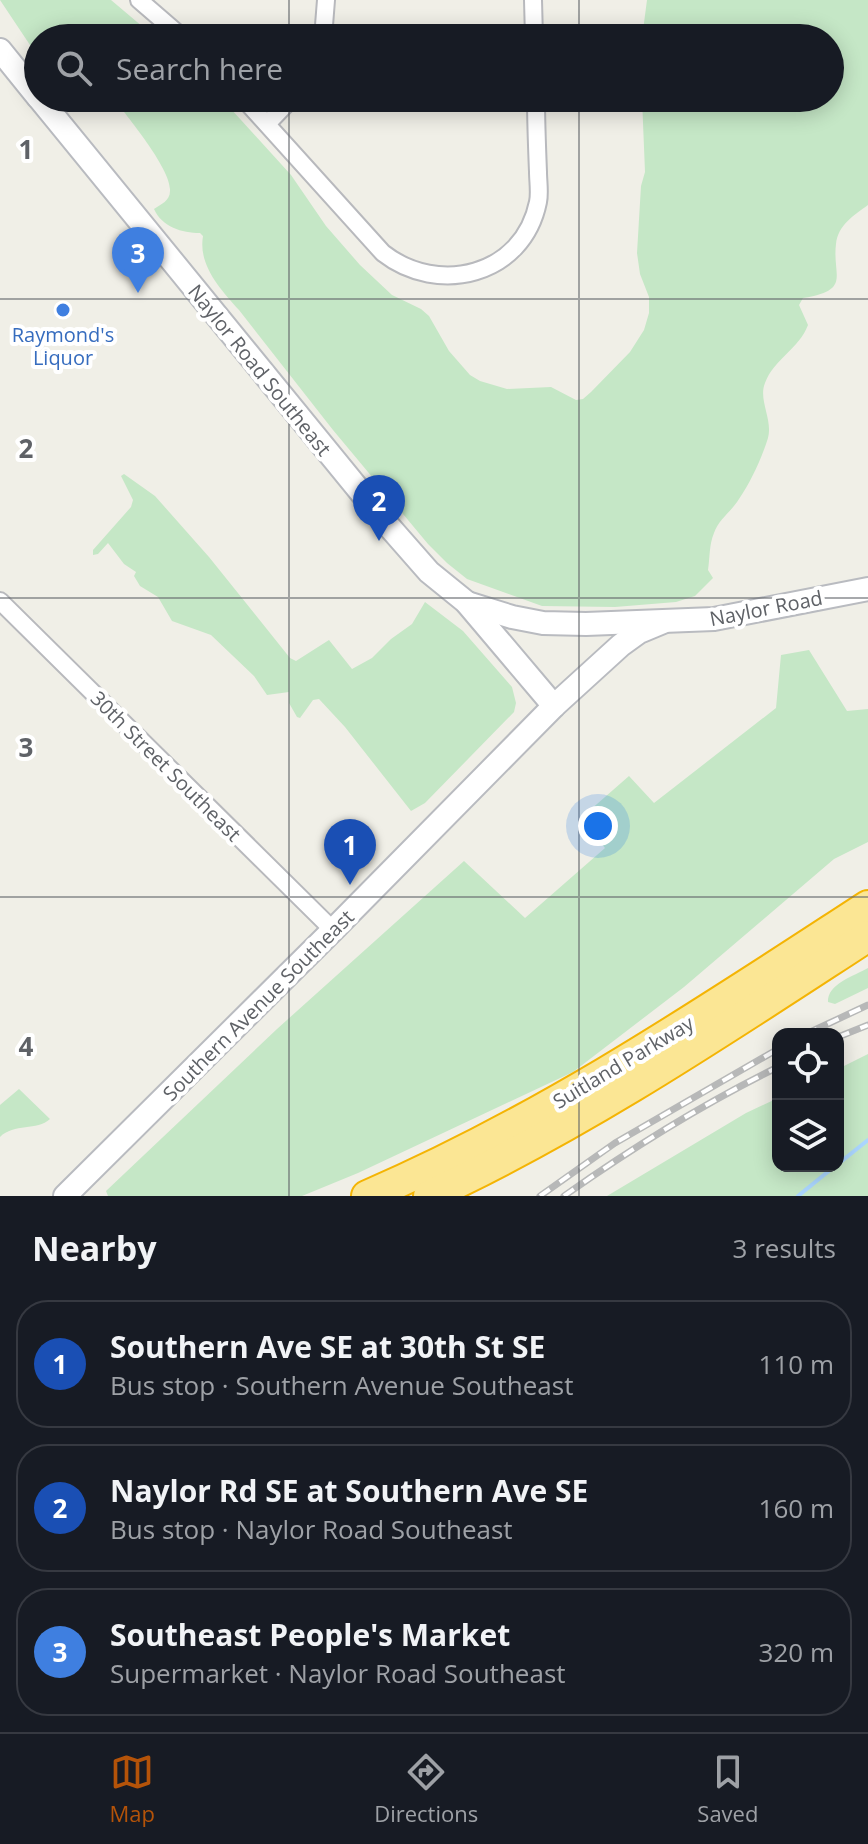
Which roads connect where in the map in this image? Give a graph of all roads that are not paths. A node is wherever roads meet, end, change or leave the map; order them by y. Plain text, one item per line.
1 (139, 0) edge
2 (326, 0) edge
3 (533, 0) edge
4 (167, 24) edge
5 (324, 24) edge
6 (534, 24) edge
7 (0, 50) edge
8 (24, 80) edge
9 (49, 112) edge
10 (256, 112) edge
11 (279, 112) edge
12 (536, 112) edge
13 (267, 124) junction
14 (868, 589) edge
15 (0, 601) edge
16 (466, 602) junction
17 (663, 622) junction
18 (554, 706) junction
19 (868, 906) edge
20 (333, 930) junction
21 (868, 936) edge
22 (65, 1196) edge
23 (367, 1196) edge
24 (429, 1196) edge

1 - 4 street
2 - 5 street
3 - 6 street
7 - 8 main road, Naylor Road Southeast
9 - 16 main road, Naylor Road Southeast
10 - 13 street
11 - 13 street
12 - 13 street
14 - 17 main road, Naylor Road
15 - 20 street, 30th Street Southeast
16 - 17 main road, Naylor Road
16 - 18 main road, Naylor Road Southeast
17 - 18 main road, Southern Avenue Southeast
18 - 20 main road, Southern Avenue Southeast
19 - 23 highway, Suitland Parkway
20 - 22 main road, Southern Avenue Southeast
21 - 24 highway, Suitland Parkway

